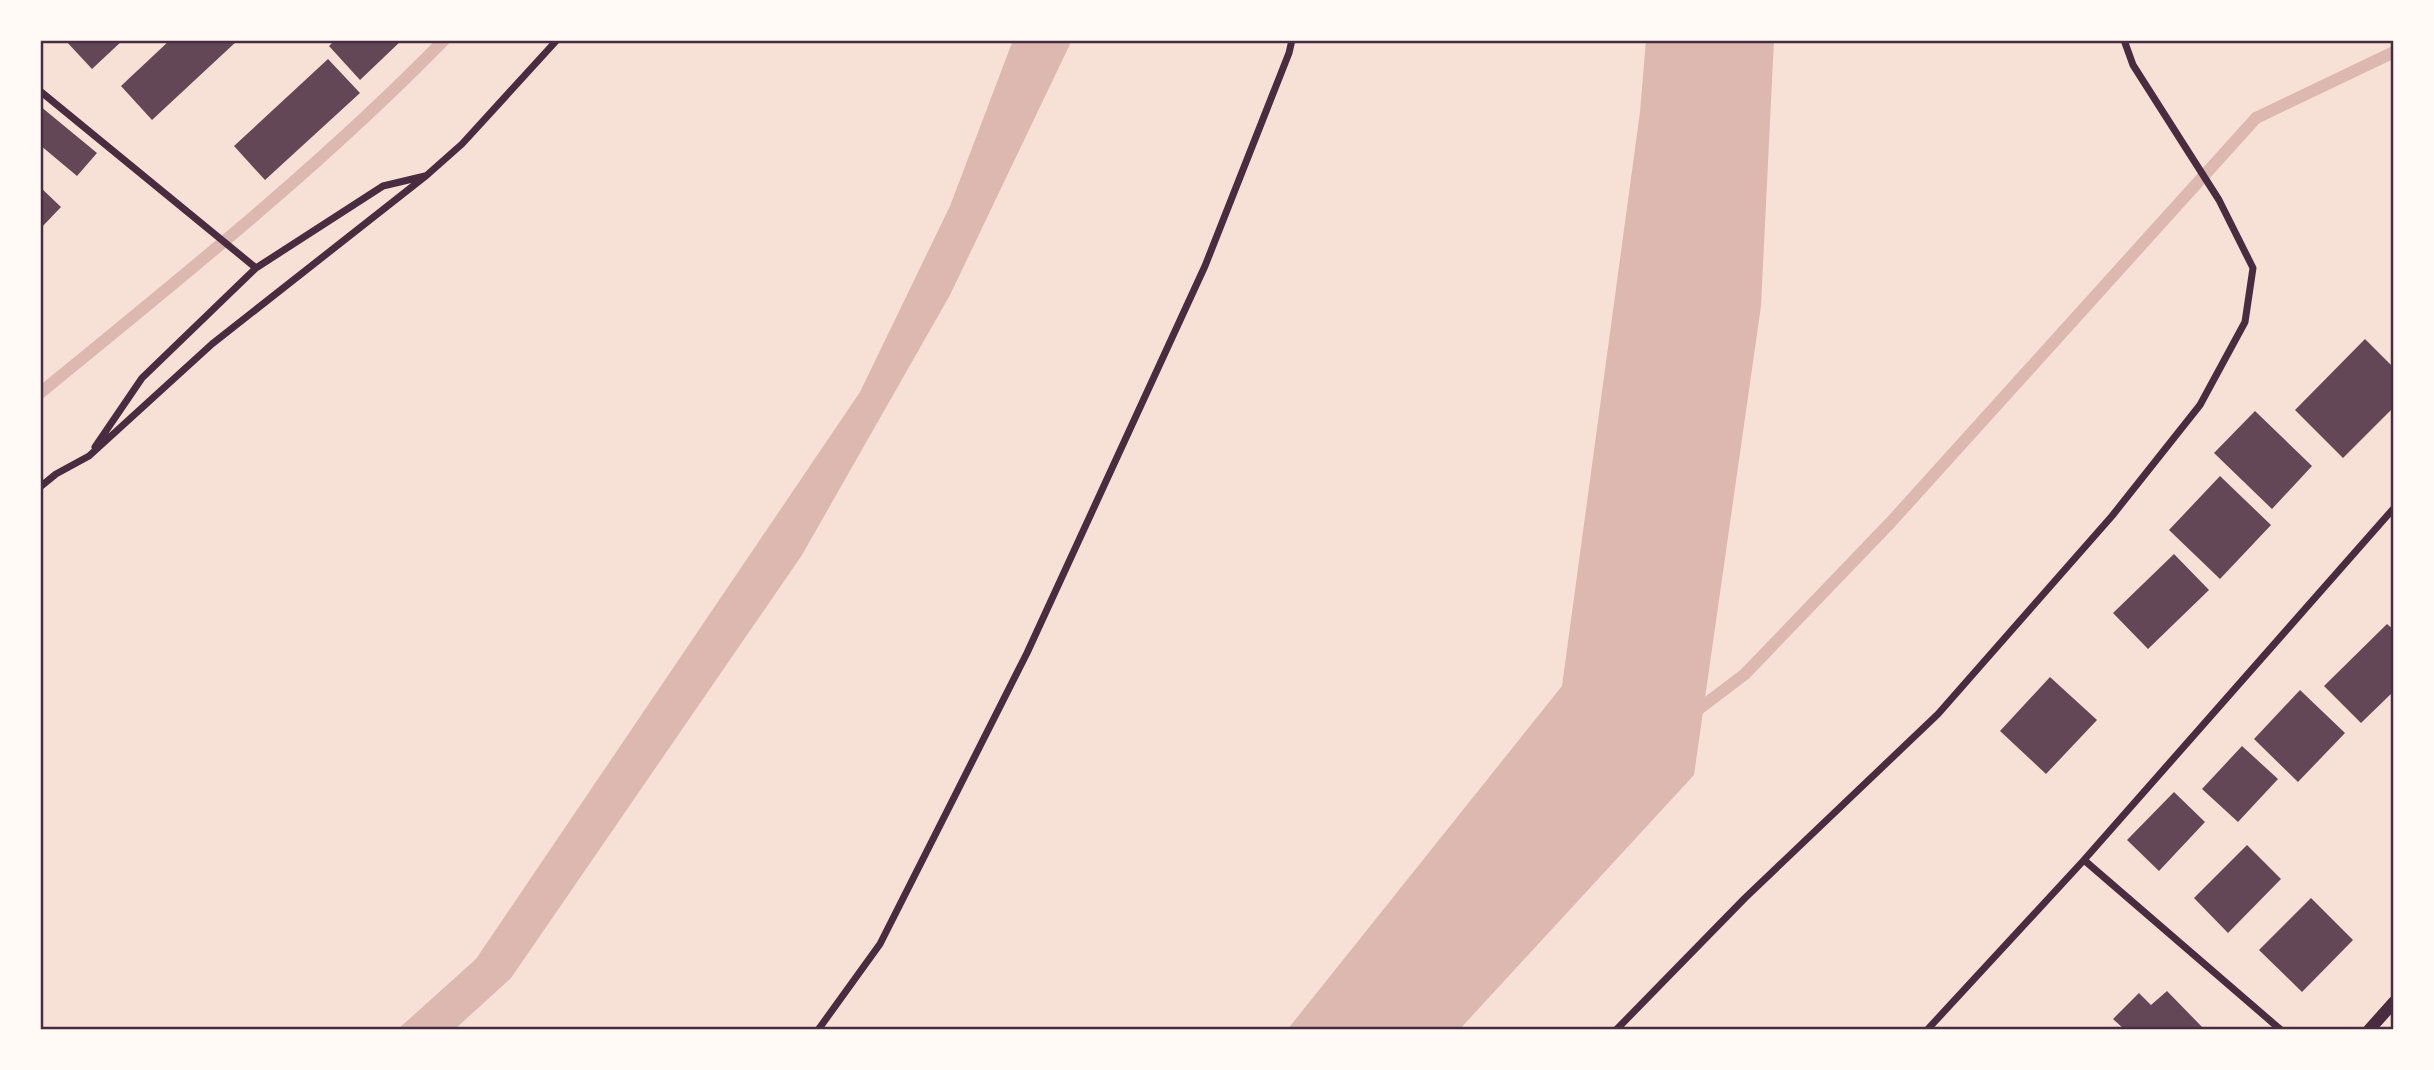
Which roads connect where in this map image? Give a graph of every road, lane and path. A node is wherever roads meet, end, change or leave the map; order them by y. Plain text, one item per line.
1 (556, 40) edge
2 (1294, 40) edge
3 (2124, 40) edge
4 (40, 91) edge
5 (427, 175) junction
6 (256, 268) junction
7 (89, 456) junction
8 (40, 487) edge
9 (2394, 508) edge
10 (2084, 860) junction
11 (2394, 1002) edge
12 (818, 1030) edge
13 (1616, 1030) edge
14 (1927, 1030) edge
15 (2281, 1030) edge
16 (2369, 1030) edge

1 - 5 street
2 - 12 street
3 - 13 street
4 - 6 street
5 - 6 street
5 - 7 street
6 - 7 street
7 - 8 street
9 - 10 street
10 - 14 street
10 - 15 street
11 - 16 street

